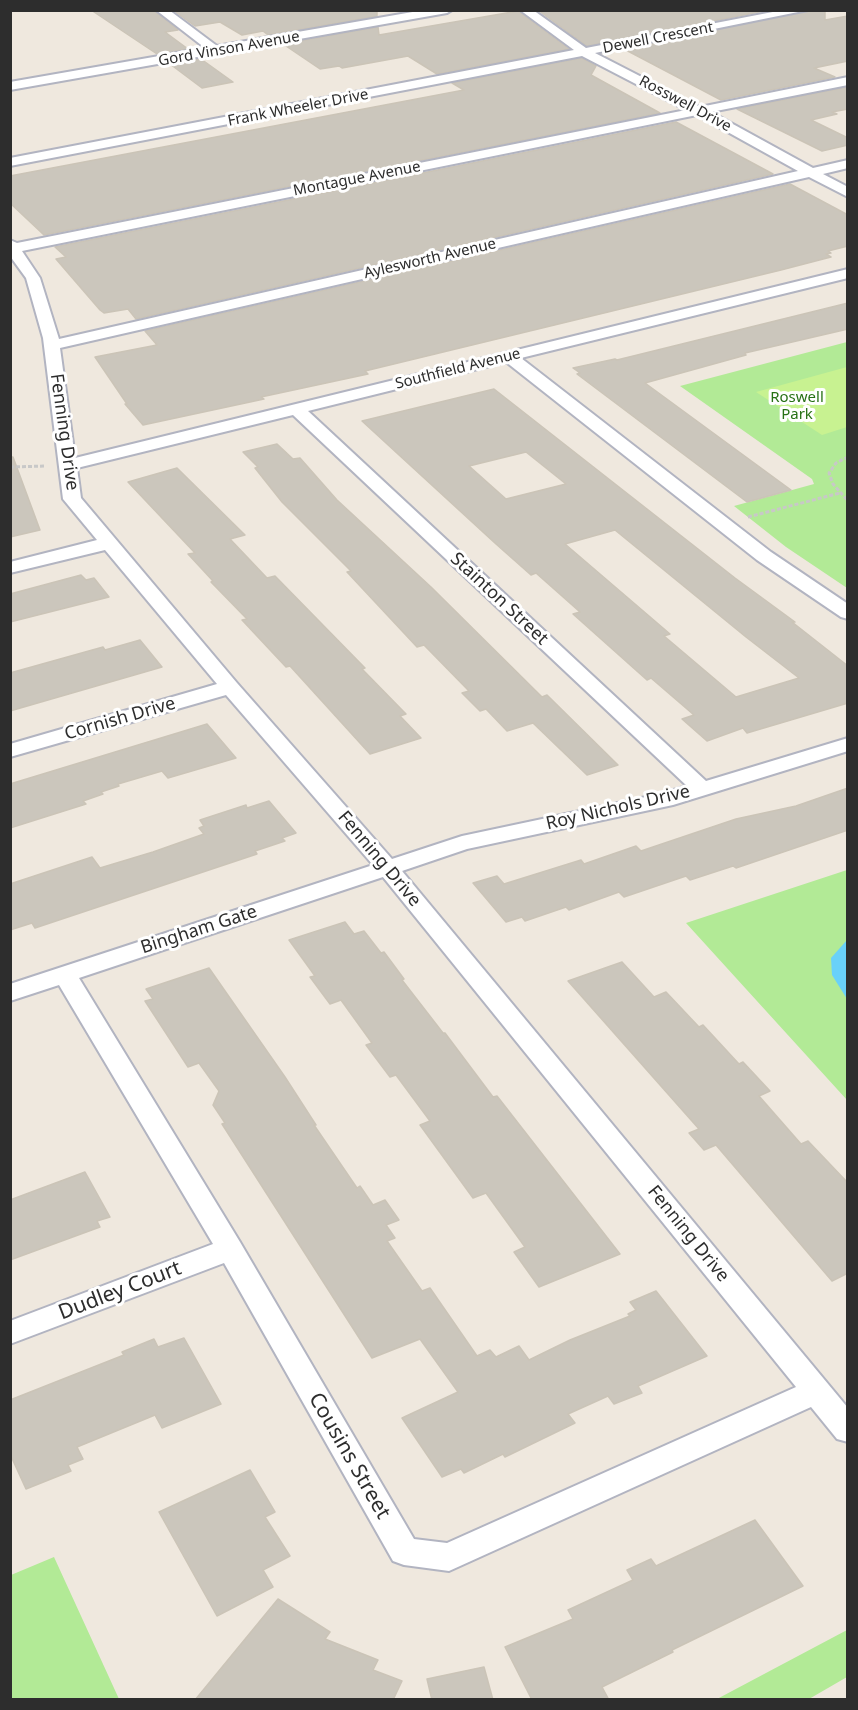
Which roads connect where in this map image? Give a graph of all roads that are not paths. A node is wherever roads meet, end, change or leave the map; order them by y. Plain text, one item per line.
1 (161, 10) edge
2 (359, 10) edge
3 (447, 10) edge
4 (525, 10) edge
5 (803, 10) edge
6 (379, 23) junction
7 (216, 51) junction
8 (585, 53) junction
9 (848, 81) edge
10 (10, 86) edge
11 (699, 111) junction
12 (10, 162) edge
13 (848, 164) edge
14 (808, 172) junction
15 (848, 193) edge
16 (12, 246) edge
17 (848, 273) edge
18 (52, 345) junction
19 (508, 356) junction
20 (296, 409) junction
21 (69, 465) junction
22 (109, 543) junction
23 (10, 568) edge
24 (848, 613) edge
25 (230, 687) junction
26 (848, 744) edge
27 (10, 752) edge
28 (702, 789) junction
29 (387, 867) junction
30 (65, 975) junction
31 (10, 993) edge
32 (230, 1249) junction
33 (10, 1333) edge
34 (817, 1391) junction
35 (848, 1430) edge

1 - 7 street
2 - 6 street
3 - 6 street, Gord Vinson Avenue
4 - 8 street, Rosswell Drive
5 - 8 street, Dewell Crescent
6 - 7 street, Gord Vinson Avenue
7 - 10 street, Gord Vinson Avenue
8 - 11 street, Rosswell Drive
8 - 12 street, Frank Wheeler Drive
9 - 11 street, Montague Avenue
11 - 14 street, Rosswell Drive
11 - 16 street, Montague Avenue
13 - 14 street, Aylesworth Avenue
14 - 15 street, Rosswell Drive
14 - 18 street, Aylesworth Avenue
16 - 18 street, Fenning Drive
17 - 19 street, Southfield Avenue
18 - 21 street, Fenning Drive
19 - 20 street, Southfield Avenue
19 - 24 street
20 - 21 street, Southfield Avenue
20 - 28 street, Stainton Street
21 - 22 street, Fenning Drive
22 - 23 street
22 - 25 street, Fenning Drive
25 - 27 street, Cornish Drive
25 - 29 street, Fenning Drive
26 - 28 street, Roy Nichols Drive
28 - 29 street, Roy Nichols Drive
29 - 30 street, Bingham Gate
29 - 34 street, Fenning Drive
30 - 31 street, Bingham Gate
30 - 32 street, Cousins Street
32 - 33 street, Dudley Court
32 - 34 street, Cousins Street
34 - 35 street, Fenning Drive

